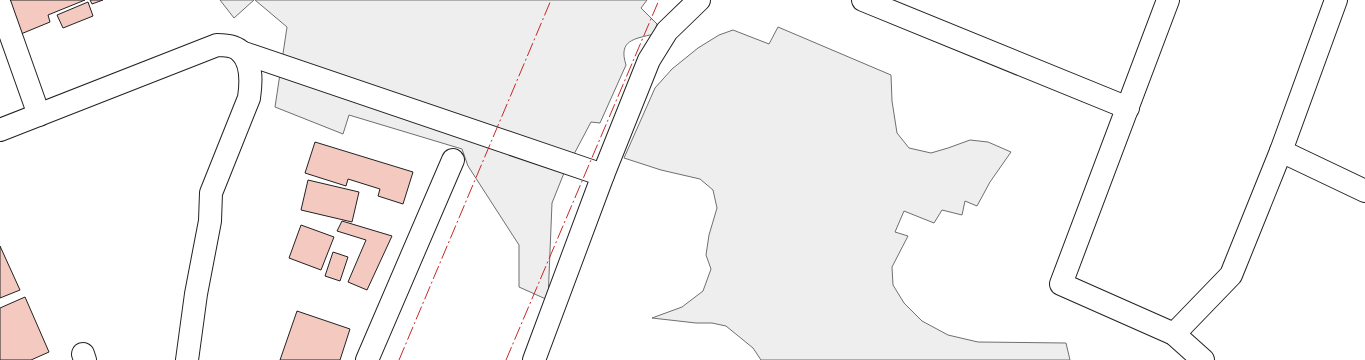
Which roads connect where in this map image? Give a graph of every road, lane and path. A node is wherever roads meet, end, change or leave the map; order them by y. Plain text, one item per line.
1 (699, 0) edge
2 (863, 0) edge
3 (1168, 0) edge
4 (1336, 0) edge
5 (0, 5) edge
6 (241, 52) junction
7 (1128, 108) junction
8 (39, 115) junction
9 (0, 130) edge
10 (1281, 151) junction
11 (453, 160) dead end
12 (603, 175) junction
13 (1365, 191) edge
14 (1174, 334) junction
15 (187, 360) edge
16 (367, 360) edge
17 (534, 360) edge
18 (1203, 360) edge

1 - 12 street
2 - 7 street
3 - 7 street
4 - 10 street
5 - 8 street
6 - 8 street
6 - 12 street
6 - 15 street
7 - 14 street
8 - 9 street
10 - 13 street
10 - 14 street
11 - 16 street
12 - 17 street
14 - 18 street

